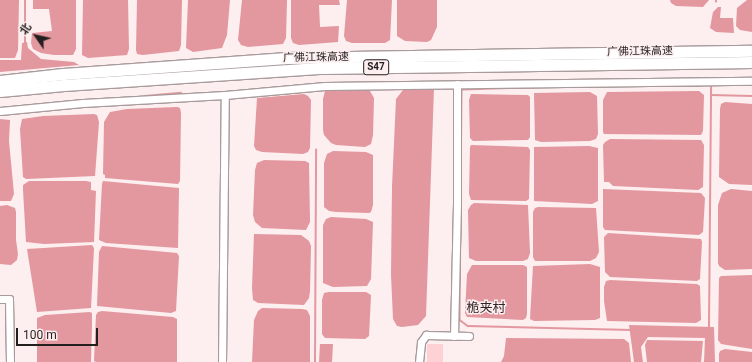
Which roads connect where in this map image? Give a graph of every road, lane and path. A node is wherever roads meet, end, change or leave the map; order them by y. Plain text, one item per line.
1 (752, 51) edge
2 (752, 62) edge
3 (0, 81) edge
4 (752, 81) edge
5 (457, 84) junction
6 (0, 92) edge
7 (225, 95) junction
8 (0, 111) edge
9 (0, 299) edge
10 (454, 336) junction
11 (469, 336) dead end
12 (10, 362) edge
13 (222, 362) edge
14 (419, 362) edge

1 - 3 highway, 广佛江珠高速 / S47
2 - 6 highway, 广佛江珠高速 / S47
4 - 5 street
5 - 7 street
5 - 10 street
7 - 8 street
7 - 13 street
9 - 12 street
10 - 11 street
10 - 14 street

